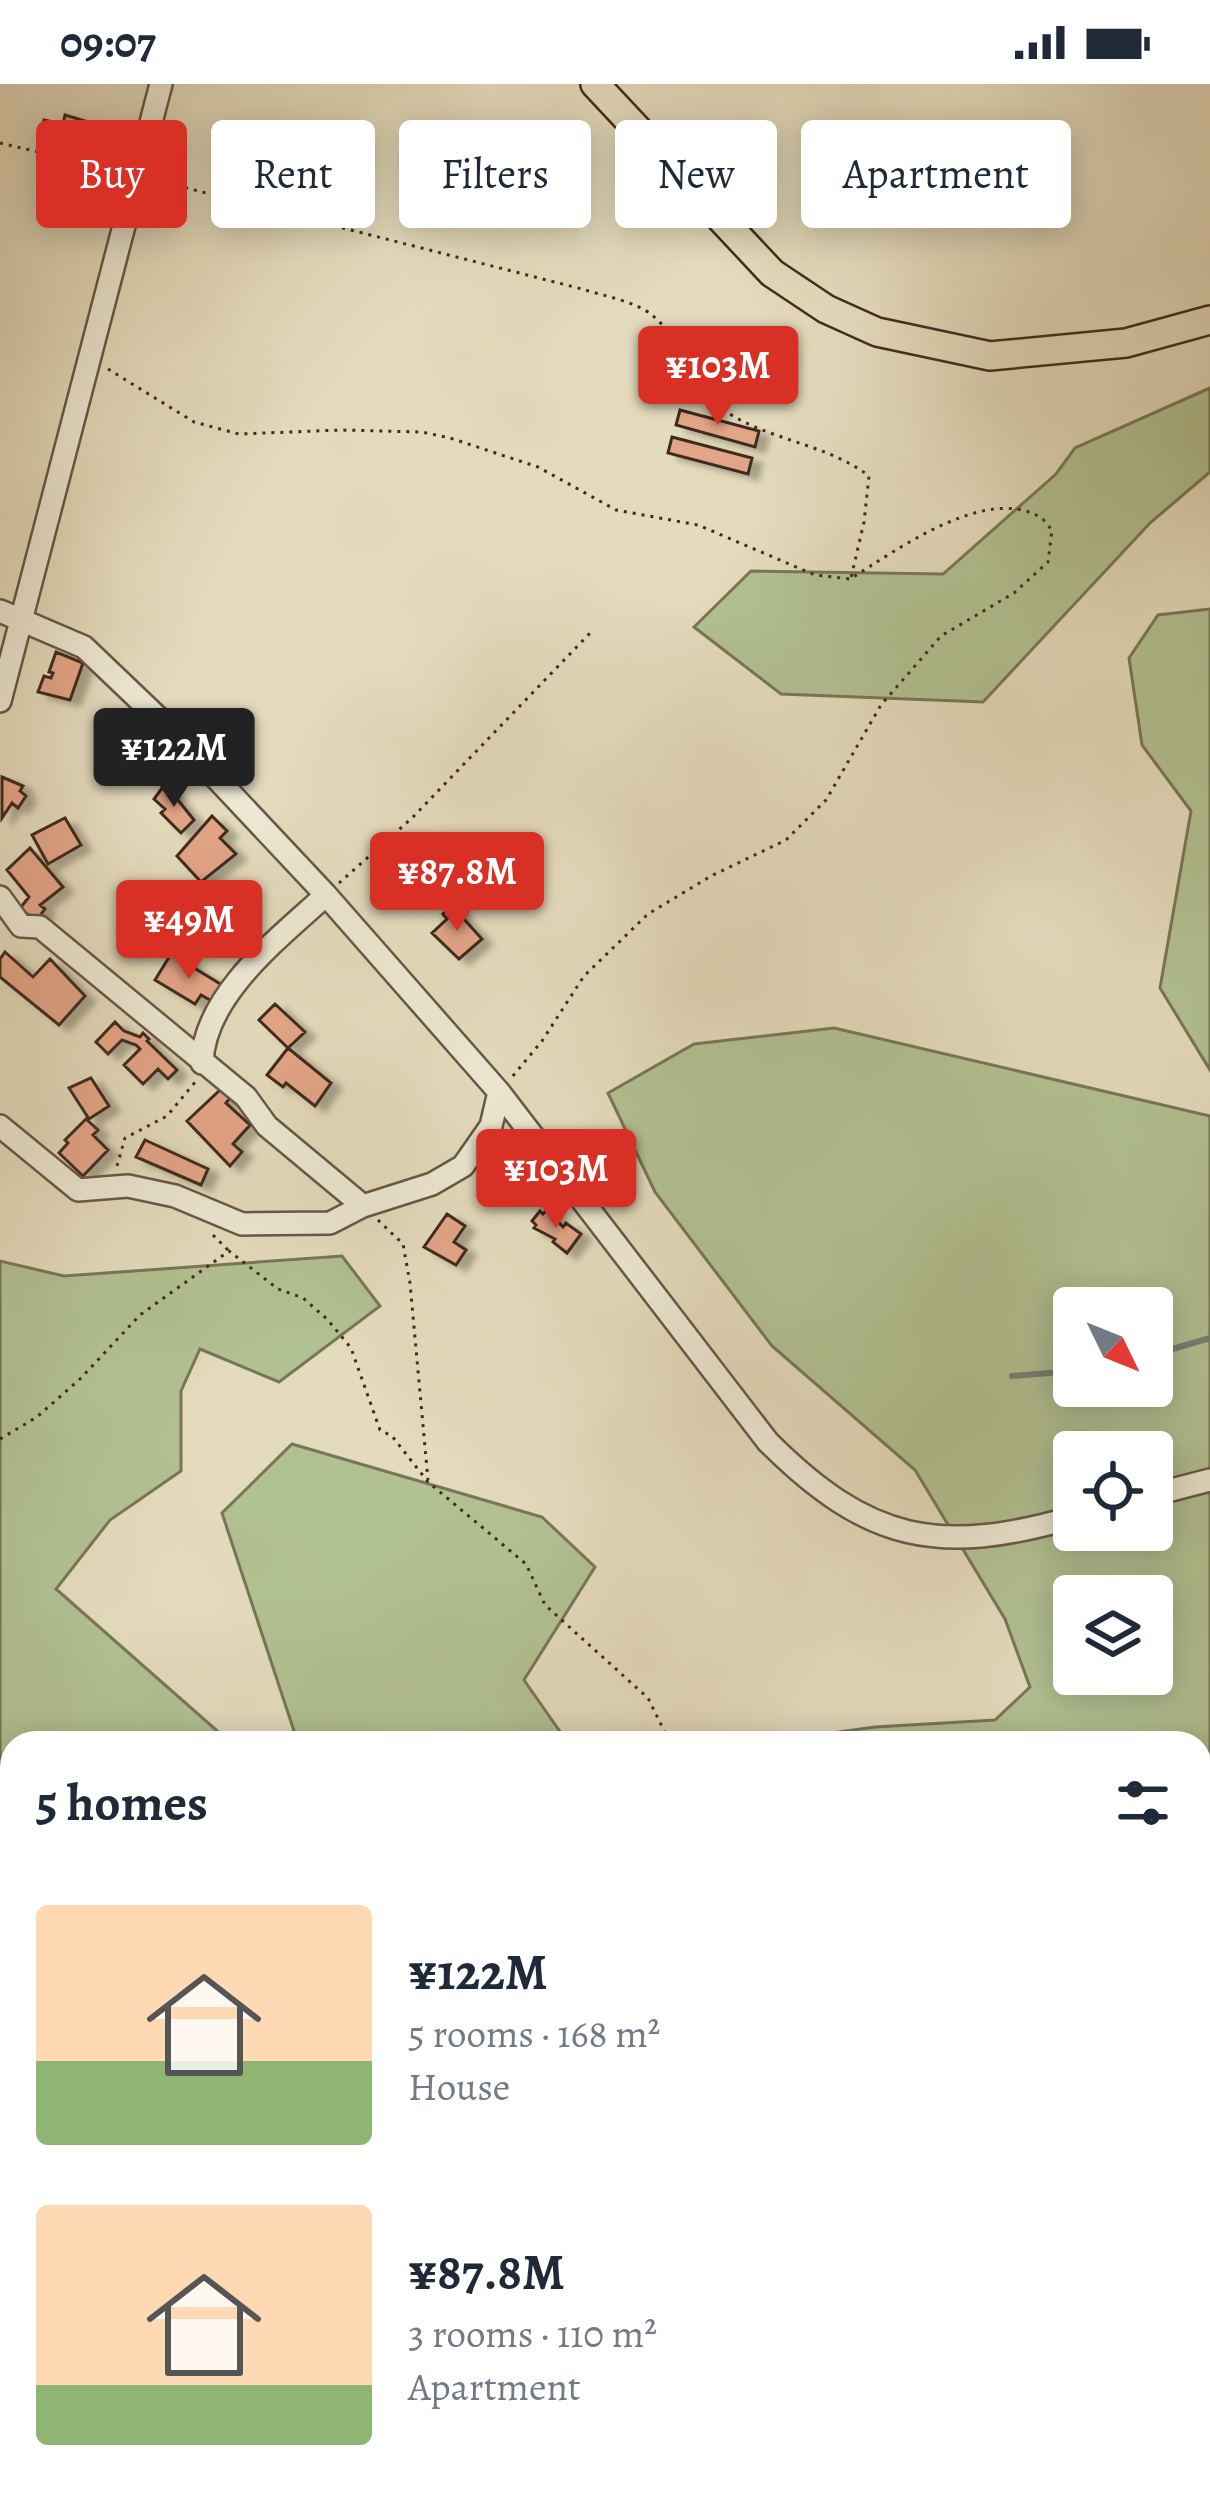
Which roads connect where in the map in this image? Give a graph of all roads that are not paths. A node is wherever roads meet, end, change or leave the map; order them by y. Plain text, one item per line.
1 (161, 84) edge
2 (595, 84) edge
3 (1210, 320) edge
4 (0, 611) edge
5 (22, 619) junction
6 (0, 701) edge
7 (326, 895) junction
8 (0, 897) edge
9 (202, 1063) junction
10 (499, 1092) junction
11 (0, 1126) edge
12 (363, 1206) junction
13 (1210, 1480) edge
14 (1173, 1490) edge
15 (1053, 1522) edge

1 - 5 street
2 - 3 main road
4 - 5 street
5 - 6 street
5 - 7 street
7 - 9 street
7 - 10 street
8 - 9 street
9 - 12 street
10 - 12 street
10 - 15 street
11 - 12 street
13 - 14 street

